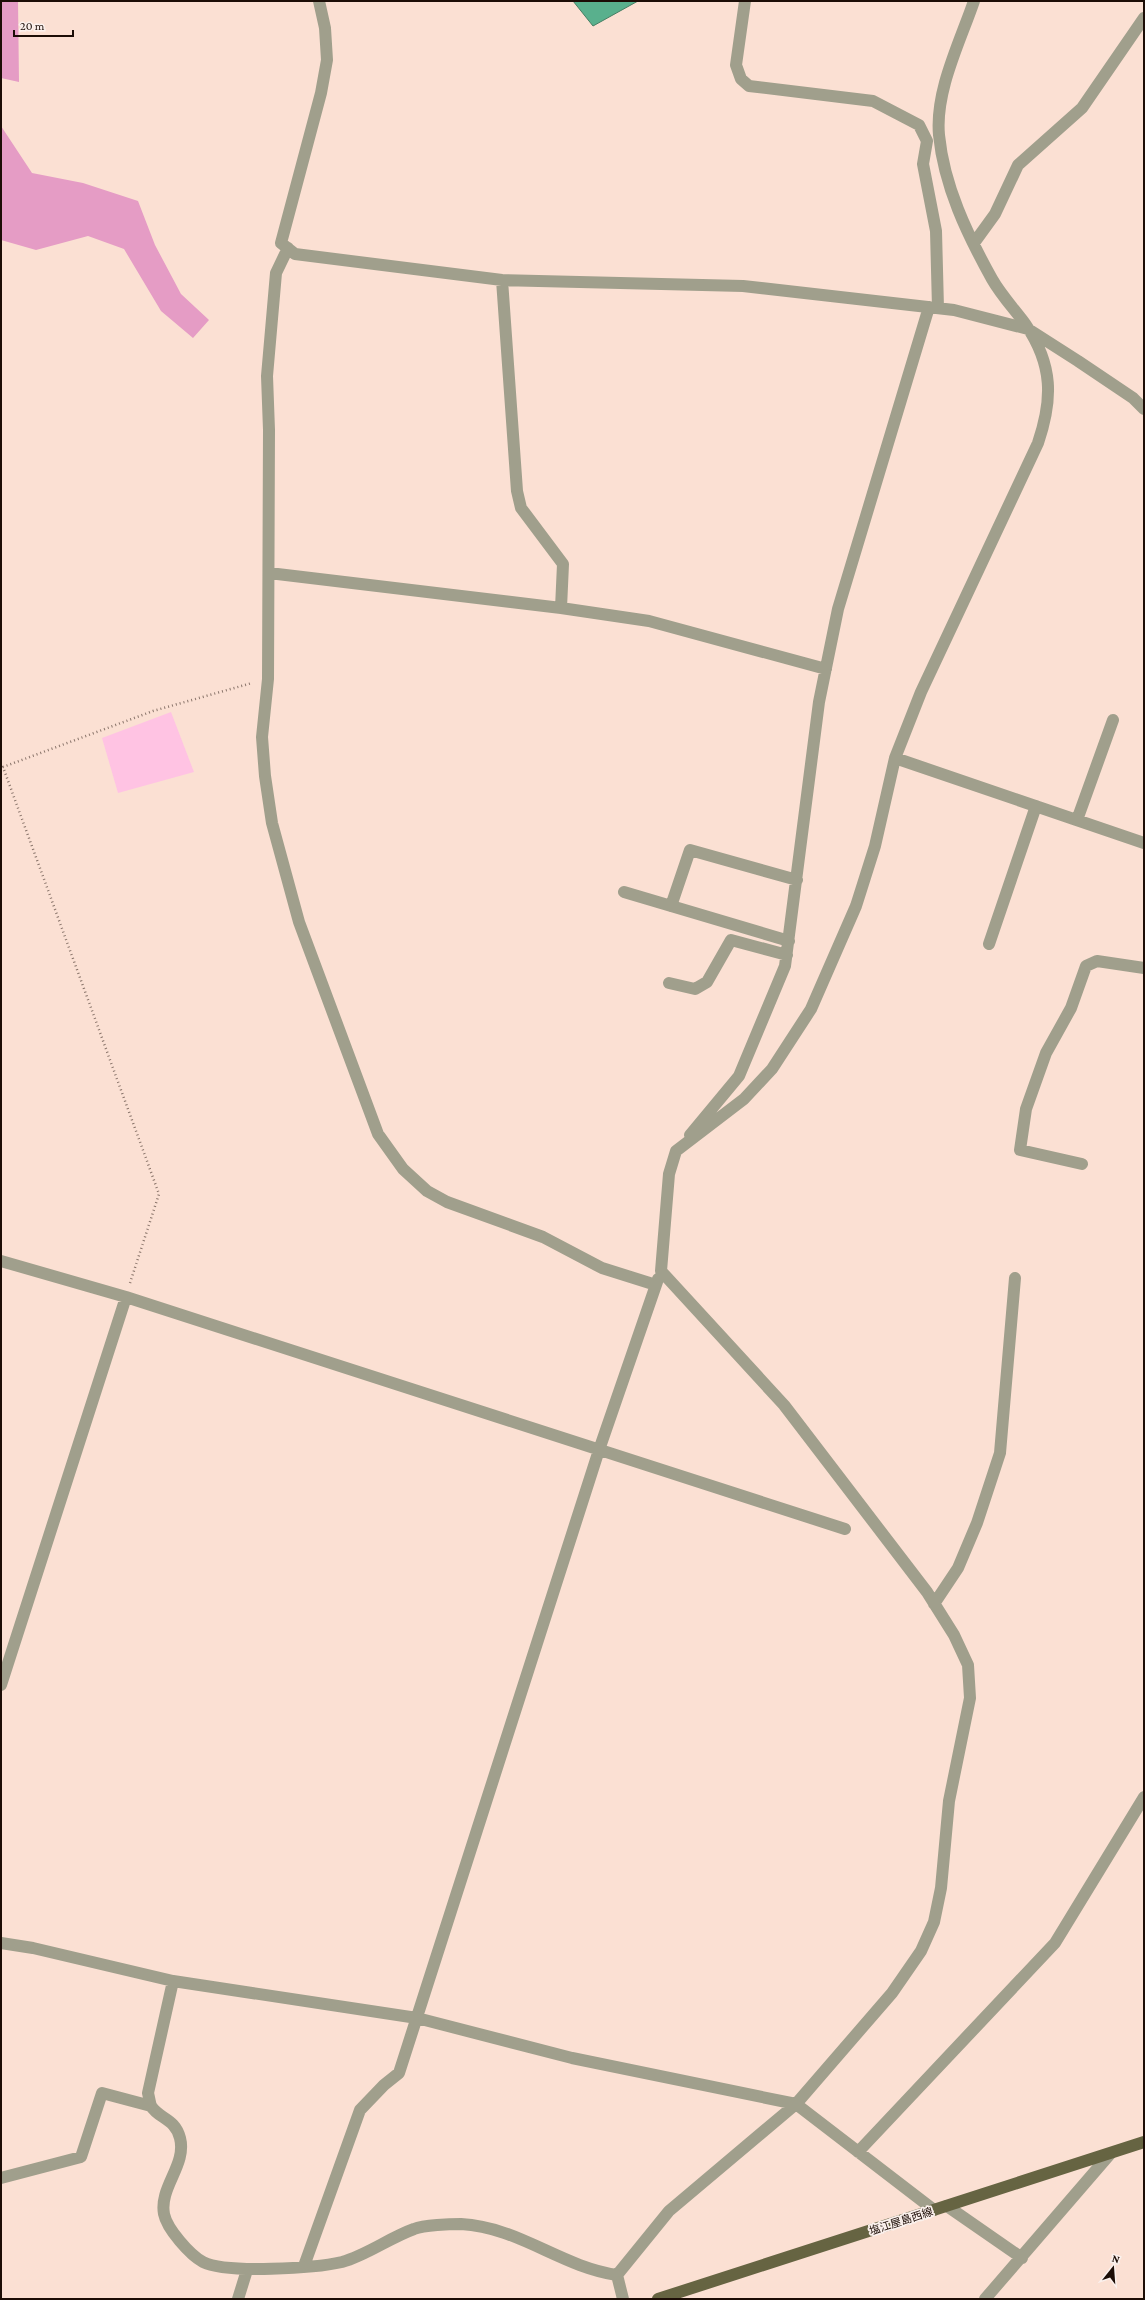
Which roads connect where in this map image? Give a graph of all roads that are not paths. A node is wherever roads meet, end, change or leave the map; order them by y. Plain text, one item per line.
1 (319, 1) edge
2 (745, 1) edge
3 (974, 1) edge
4 (1144, 18) edge
5 (940, 138) junction
6 (927, 141) junction
7 (974, 243) junction
8 (288, 248) junction
9 (502, 280) junction
10 (934, 308) junction
11 (1028, 329) junction
12 (1144, 409) edge
13 (269, 573) junction
14 (561, 608) junction
15 (826, 669) junction
16 (1113, 720) dead end
17 (895, 758) junction
18 (1036, 806) junction
19 (1077, 820) junction
20 (1144, 843) edge
21 (797, 880) junction
22 (624, 892) dead end
23 (671, 906) junction
24 (789, 941) junction
25 (989, 944) dead end
26 (787, 955) junction
27 (1144, 968) edge
28 (669, 983) dead end
29 (676, 1151) junction
30 (1082, 1164) dead end
31 (1, 1261) edge
32 (661, 1271) junction
33 (1015, 1278) dead end
34 (656, 1285) junction
35 (126, 1297) junction
36 (599, 1450) junction
37 (845, 1529) dead end
38 (934, 1604) junction
39 (1, 1685) edge
40 (1144, 1797) edge
41 (1, 1943) edge
42 (173, 1981) junction
43 (417, 2018) junction
44 (796, 2104) junction
45 (152, 2106) junction
46 (1144, 2142) edge
47 (858, 2152) junction
48 (1110, 2154) junction
49 (1, 2178) edge
50 (947, 2206) junction
51 (934, 2210) junction
52 (1022, 2258) junction
53 (304, 2266) junction
54 (247, 2270) junction
55 (617, 2275) junction
56 (238, 2299) edge
57 (623, 2299) edge
58 (658, 2299) edge
59 (985, 2299) edge

1 - 8 street
2 - 6 street
3 - 5 street
4 - 7 street
5 - 6 street
5 - 7 street
6 - 10 street
7 - 11 street
8 - 9 street
8 - 13 street
9 - 10 street
9 - 14 street
10 - 11 street
10 - 15 street
11 - 12 street
11 - 17 street
13 - 14 street
13 - 34 street
14 - 15 street
15 - 21 street
16 - 19 street
17 - 18 street
17 - 29 street
18 - 19 street
18 - 25 street
19 - 20 street
21 - 23 street
21 - 24 street
22 - 23 street
23 - 24 street
24 - 26 street
26 - 28 street
26 - 29 street
27 - 30 street
29 - 32 street
31 - 35 street
32 - 34 street
32 - 38 street
33 - 38 street
34 - 36 street
35 - 36 street
35 - 39 street
36 - 37 street
36 - 43 street
38 - 44 street
40 - 47 street
41 - 42 street
42 - 43 street
42 - 45 street
43 - 44 street
43 - 53 street
44 - 47 street
44 - 55 street
45 - 49 street
45 - 54 street
46 - 48 main road, 塩江屋島西線
47 - 51 street
48 - 50 main road, 塩江屋島西線
48 - 52 street
50 - 51 main road, 塩江屋島西線
50 - 52 street
51 - 58 main road, 塩江屋島西線
52 - 59 street
53 - 54 street
53 - 55 street
54 - 56 street
55 - 57 street

